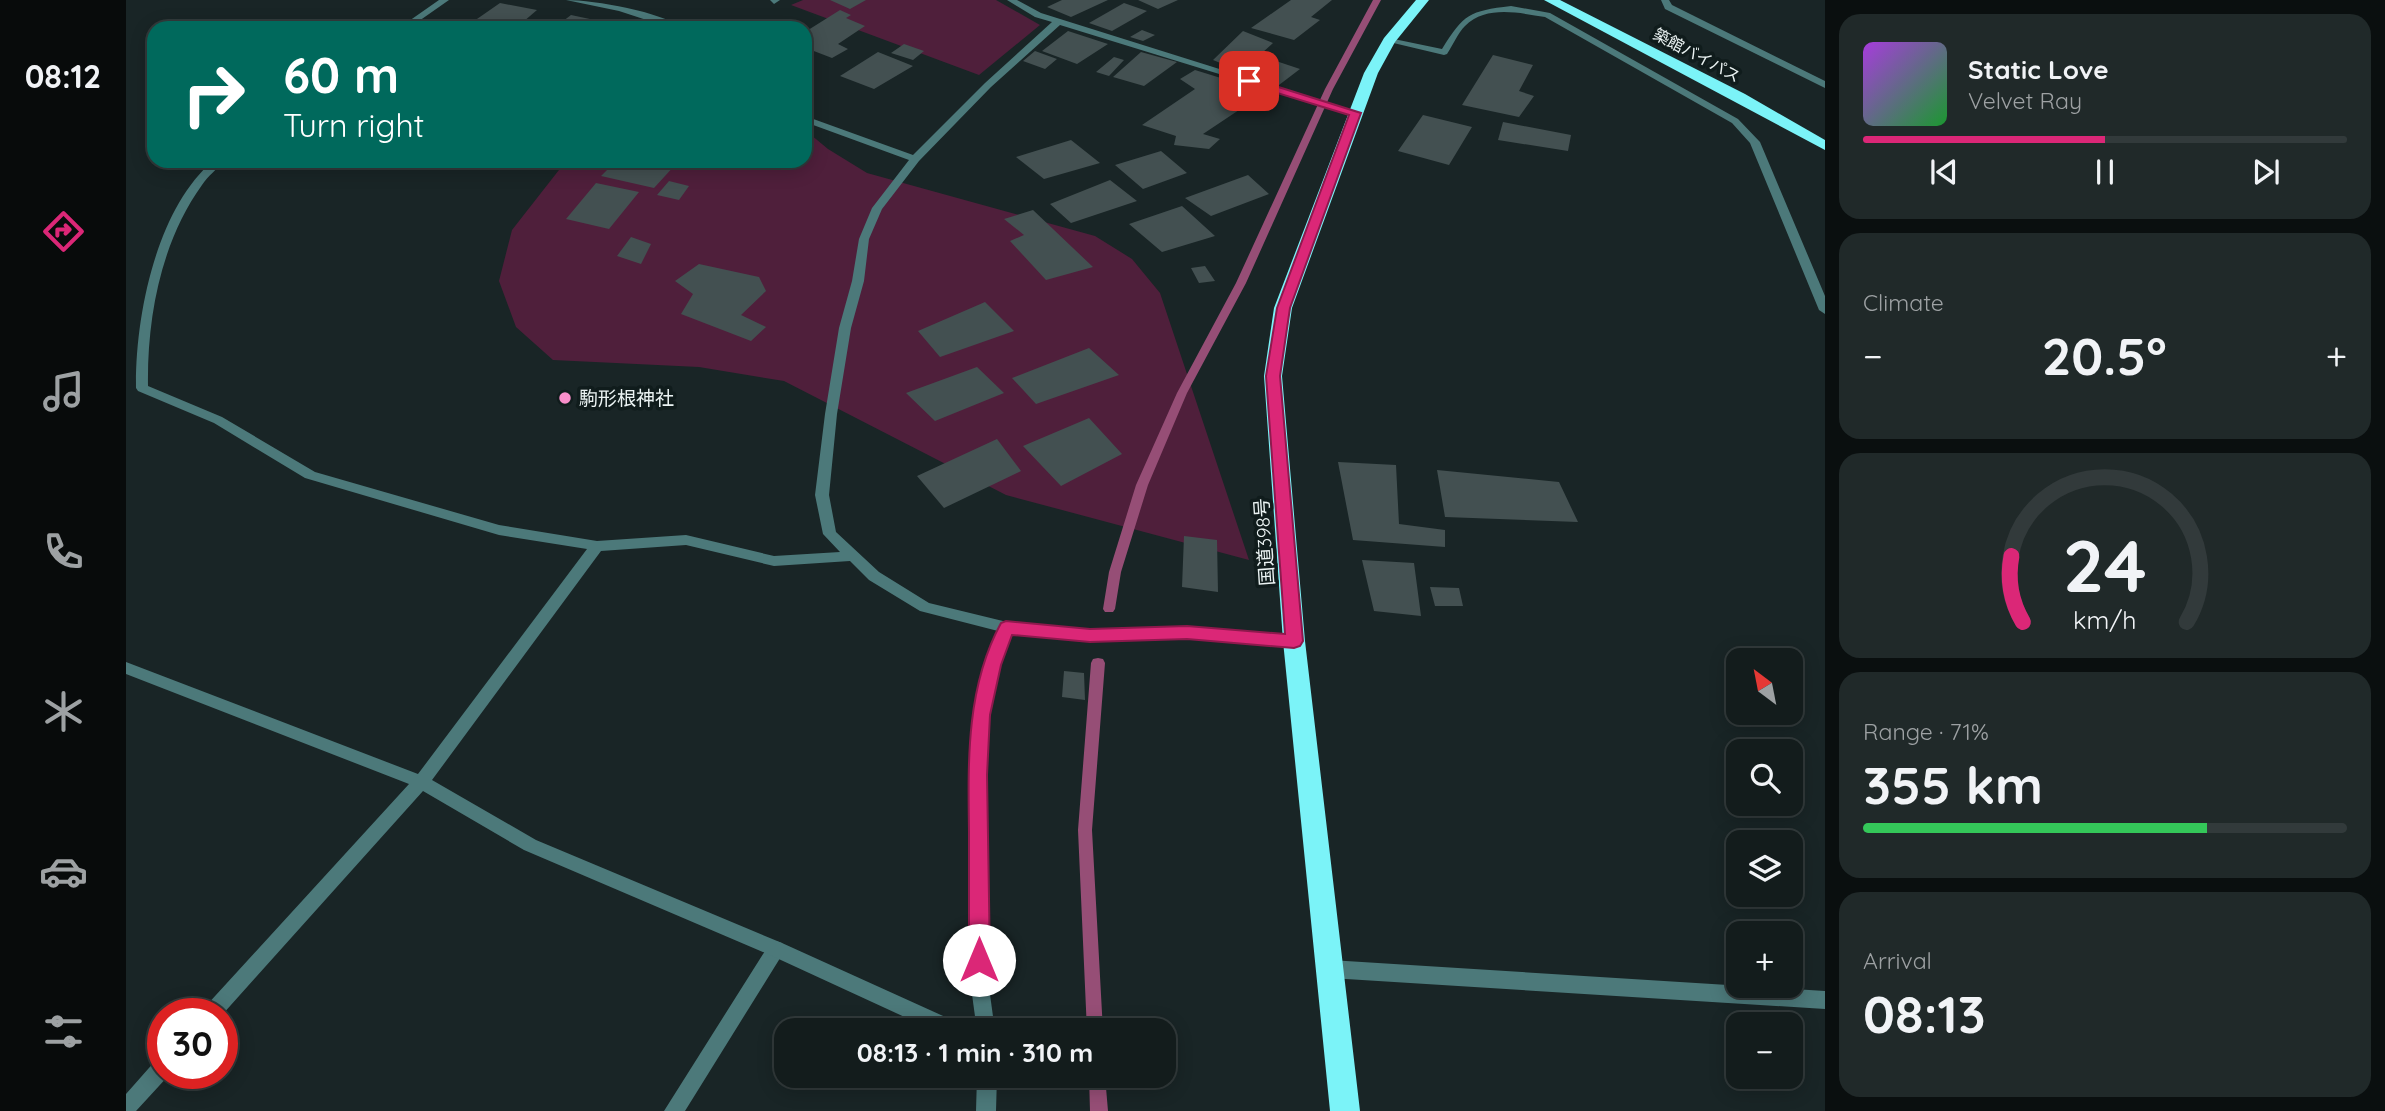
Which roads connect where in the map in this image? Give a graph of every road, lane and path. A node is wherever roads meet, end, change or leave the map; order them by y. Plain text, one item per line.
1 (445, 0) edge
2 (570, 0) edge
3 (1011, 0) edge
4 (1423, 0) edge
5 (1550, 0) edge
6 (1665, 0) edge
7 (414, 21) edge
8 (658, 21) edge
9 (1059, 21) junction
10 (1390, 41) junction
11 (1825, 85) edge
12 (1355, 113) junction
13 (812, 122) edge
14 (1825, 146) edge
15 (915, 159) junction
16 (210, 168) edge
17 (1825, 310) edge
18 (597, 546) junction
19 (853, 556) junction
20 (1006, 628) junction
21 (1294, 641) junction
22 (126, 668) edge
23 (421, 782) junction
24 (776, 948) junction
25 (1330, 969) junction
26 (226, 998) edge
27 (1825, 1000) edge
28 (928, 1018) edge
29 (984, 1018) edge
30 (147, 1085) edge
31 (987, 1088) edge
32 (126, 1108) edge
33 (674, 1111) edge
34 (986, 1111) edge
35 (1345, 1111) edge

1 - 7 street
2 - 8 street
3 - 9 street
4 - 10 highway, 国道398号
5 - 14 highway, 築館バイパス
6 - 11 street
9 - 12 street
9 - 15 street
10 - 12 highway, 国道398号
10 - 17 street
12 - 21 highway, 国道398号
13 - 15 street
15 - 19 street
16 - 18 street
18 - 19 street
18 - 23 street
19 - 20 street
20 - 21 street
20 - 29 street
21 - 25 highway, 国道398号
22 - 23 street
23 - 24 street
23 - 26 street
24 - 28 street
24 - 33 street
25 - 27 street
25 - 35 highway, 国道398号
30 - 32 street
31 - 34 street

